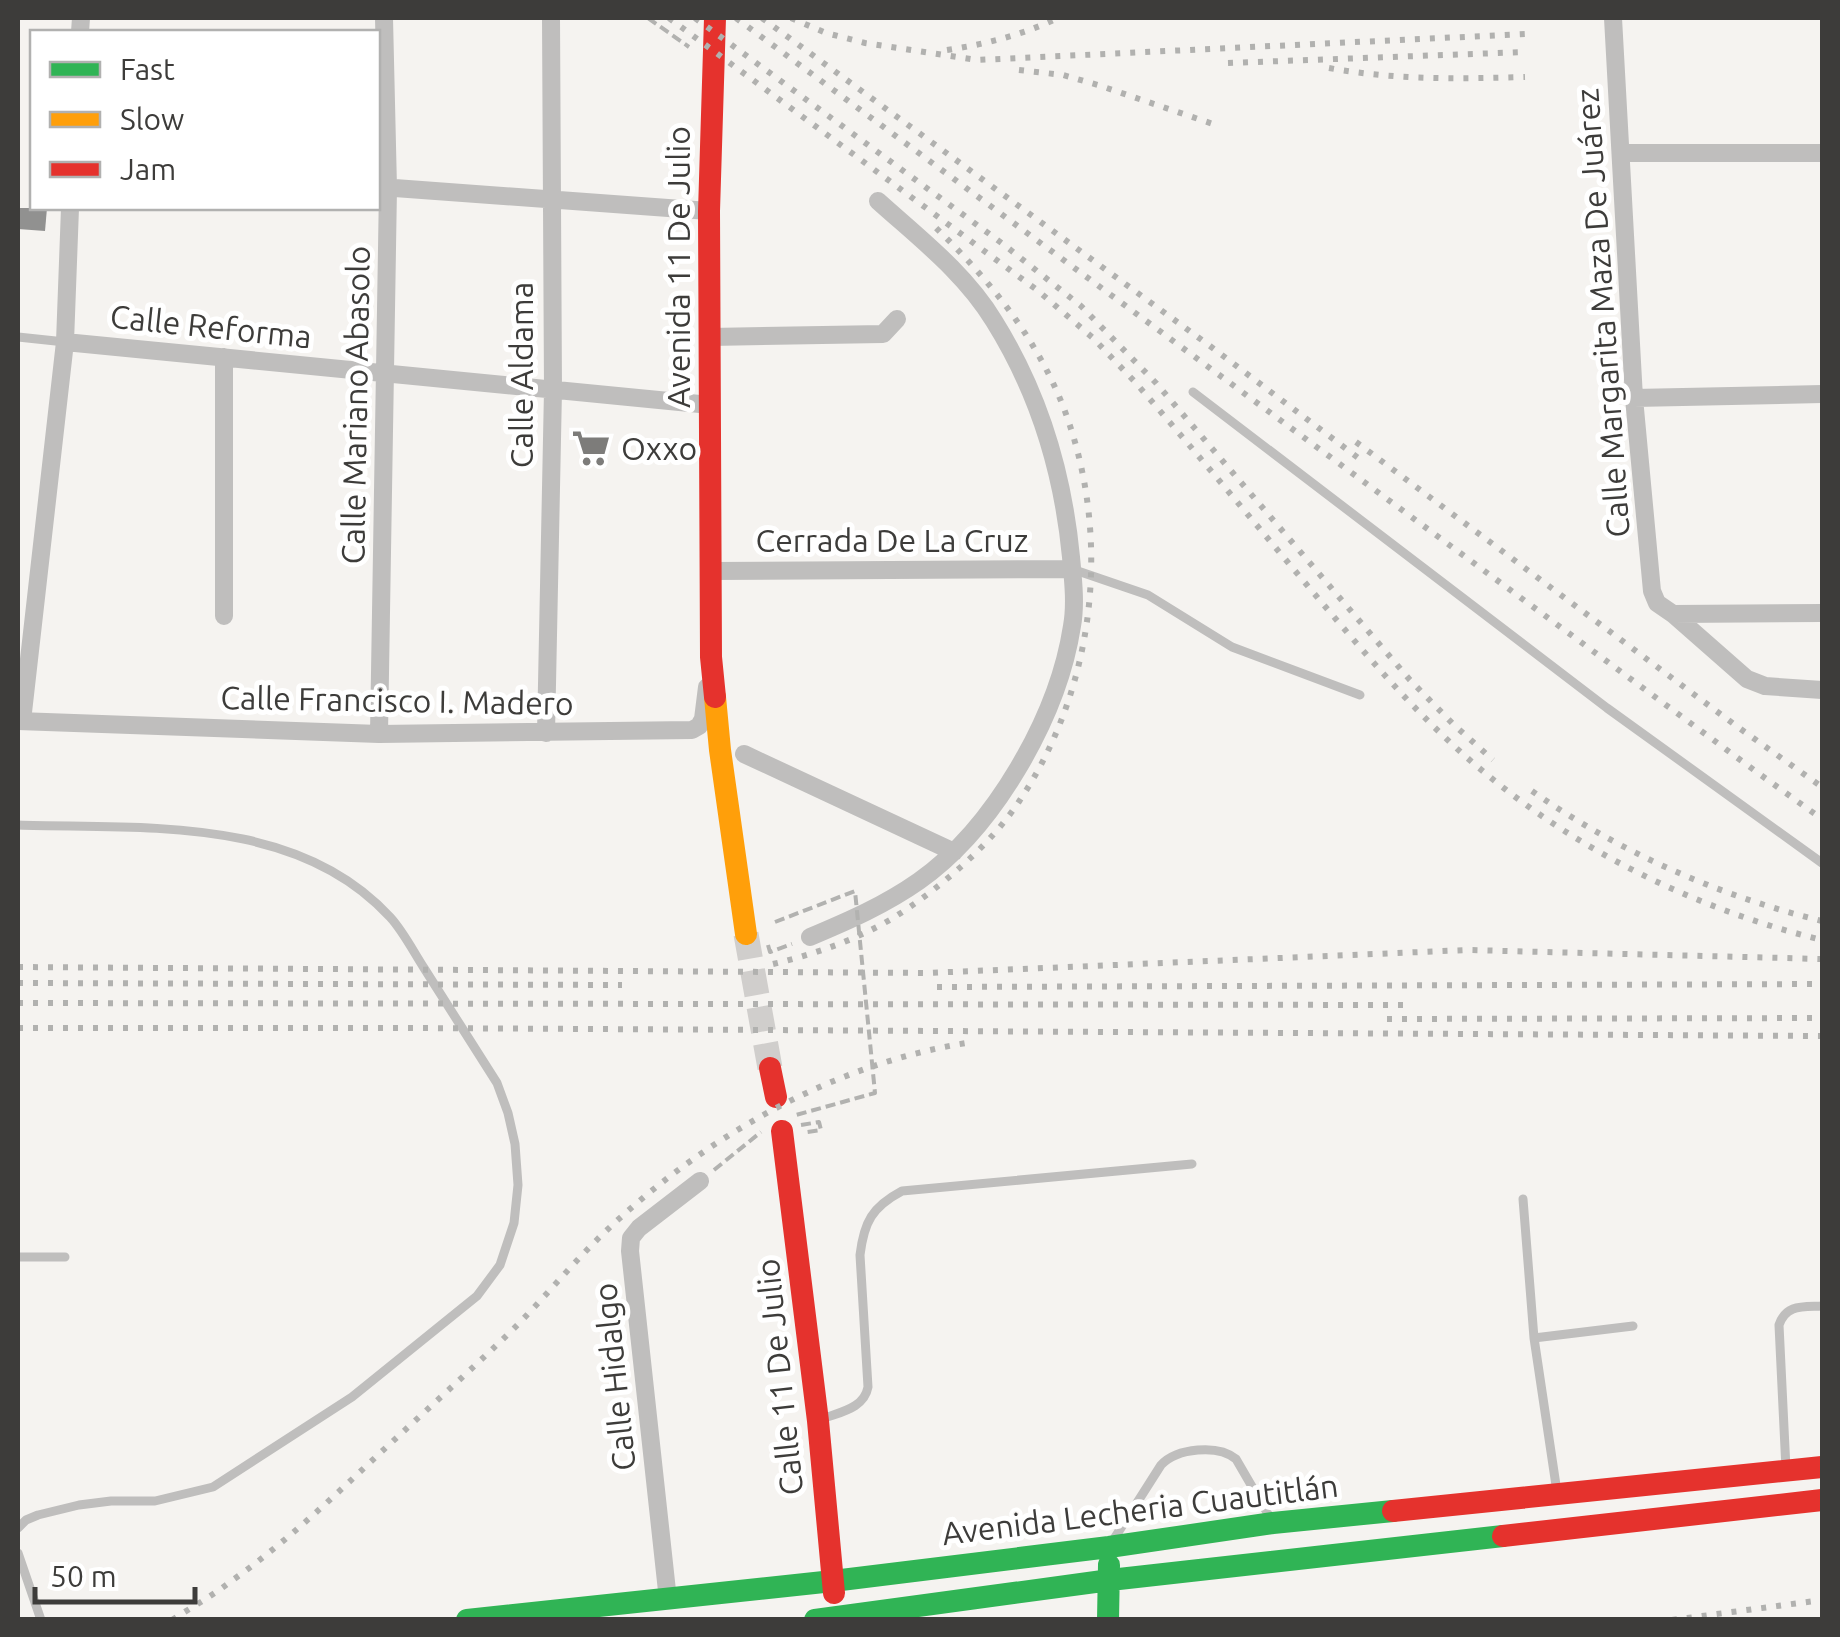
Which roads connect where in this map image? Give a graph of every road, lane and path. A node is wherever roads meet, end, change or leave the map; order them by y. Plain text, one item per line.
1 (384, 18) edge
2 (551, 18) edge
3 (648, 18) edge
4 (715, 18) edge
5 (1613, 18) edge
6 (712, 64) junction
7 (1621, 153) junction
8 (1822, 153) edge
9 (383, 187) edge
10 (551, 200) junction
11 (878, 202) dead end
12 (70, 210) edge
13 (709, 212) junction
14 (897, 319) dead end
15 (18, 337) edge
16 (710, 337) junction
17 (65, 342) junction
18 (224, 358) junction
19 (387, 373) junction
20 (553, 390) junction
21 (1193, 392) dead end
22 (1822, 394) edge
23 (1634, 398) junction
24 (710, 405) junction
25 (1072, 569) junction
26 (711, 571) junction
27 (1665, 608) junction
28 (1822, 613) edge
29 (224, 616) dead end
30 (711, 657) junction
31 (1822, 690) edge
32 (1360, 695) dead end
33 (19, 722) edge
34 (546, 732) junction
35 (379, 734) junction
36 (744, 754) dead end
37 (18, 825) edge
38 (954, 852) junction
39 (1822, 863) edge
40 (775, 922) dead end
41 (746, 934) tunnel mouth
42 (810, 936) joint
43 (770, 952) dead end
44 (770, 1068) tunnel mouth
45 (776, 1097) dead end
46 (789, 1123) joint
47 (1192, 1164) dead end
48 (700, 1181) dead end
49 (1523, 1199) dead end
50 (18, 1257) edge
51 (65, 1257) dead end
52 (1822, 1306) edge
53 (1632, 1326) dead end
54 (1534, 1338) junction
55 (818, 1421) junction
56 (1822, 1466) edge
57 (1786, 1471) junction
58 (1557, 1494) junction
59 (1822, 1500) edge
60 (1273, 1524) junction
61 (18, 1528) edge
62 (1109, 1547) junction
63 (18, 1553) edge
64 (1110, 1580) junction
65 (833, 1581) junction
66 (668, 1600) junction
67 (546, 1616) edge
68 (826, 1618) edge
69 (40, 1620) edge
70 (466, 1620) edge
71 (1108, 1620) edge

1 - 9 street, Calle Mariano Abasolo
2 - 10 street, Calle Aldama
3 - 6 path
4 - 6 main road, Avenida 11 De Julio
5 - 7 street, Calle Margarita Maza De Juárez
6 - 13 main road, Avenida 11 De Julio
7 - 8 street
7 - 23 street, Calle Margarita Maza De Juárez
9 - 10 street
9 - 19 street, Calle Mariano Abasolo
10 - 13 street
10 - 20 street, Calle Aldama
11 - 25 street
12 - 17 street
13 - 16 main road, Avenida 11 De Julio
14 - 16 street
15 - 17 lane
16 - 24 main road, Avenida 11 De Julio
17 - 18 street, Calle Reforma
17 - 33 street
18 - 19 street, Calle Reforma
18 - 29 street
19 - 20 street, Calle Reforma
19 - 35 street, Calle Mariano Abasolo
20 - 24 street, Calle Reforma
20 - 34 street, Calle Aldama
21 - 39 lane
22 - 23 street
23 - 27 street, Calle Margarita Maza De Juárez
24 - 26 main road, Avenida 11 De Julio
25 - 26 street, Cerrada De La Cruz
25 - 32 lane
25 - 38 street
26 - 30 main road, Avenida 11 De Julio
27 - 28 street
27 - 31 street
30 - 34 street, Calle Francisco I. Madero
30 - 41 main road, Avenida 11 De Julio
33 - 35 street, Calle Francisco I. Madero
34 - 35 street, Calle Francisco I. Madero
36 - 38 street
37 - 61 lane
38 - 42 street
40 - 46 path, bridge
42 - 43 path
44 - 45 main road
46 - 55 main road, Calle 11 De Julio
47 - 55 lane
48 - 66 street, Calle Hidalgo
49 - 54 lane
50 - 51 lane
52 - 57 lane
53 - 54 lane
54 - 58 lane
55 - 65 main road, Calle 11 De Julio
56 - 57 main road, Avenida Lecheria Cuautitlán
57 - 58 main road, Avenida Lecheria Cuautitlán
58 - 60 main road, Avenida Lecheria Cuautitlán
59 - 64 main road, Avenida Lecheria Cuautitlán
60 - 62 main road, Avenida Lecheria Cuautitlán
60 - 62 lane
62 - 64 main road
62 - 65 main road, Avenida Lecheria Cuautitlán
63 - 69 lane
64 - 68 main road, Avenida Lecheria Cuautitlán
64 - 71 main road
65 - 66 main road, Avenida Lecheria Cuautitlán
65 - 68 main road, Calle 11 De Julio
66 - 67 main road, Avenida Lecheria Cuautitlán
67 - 70 main road, Avenida Lecheria Cuautitlán

